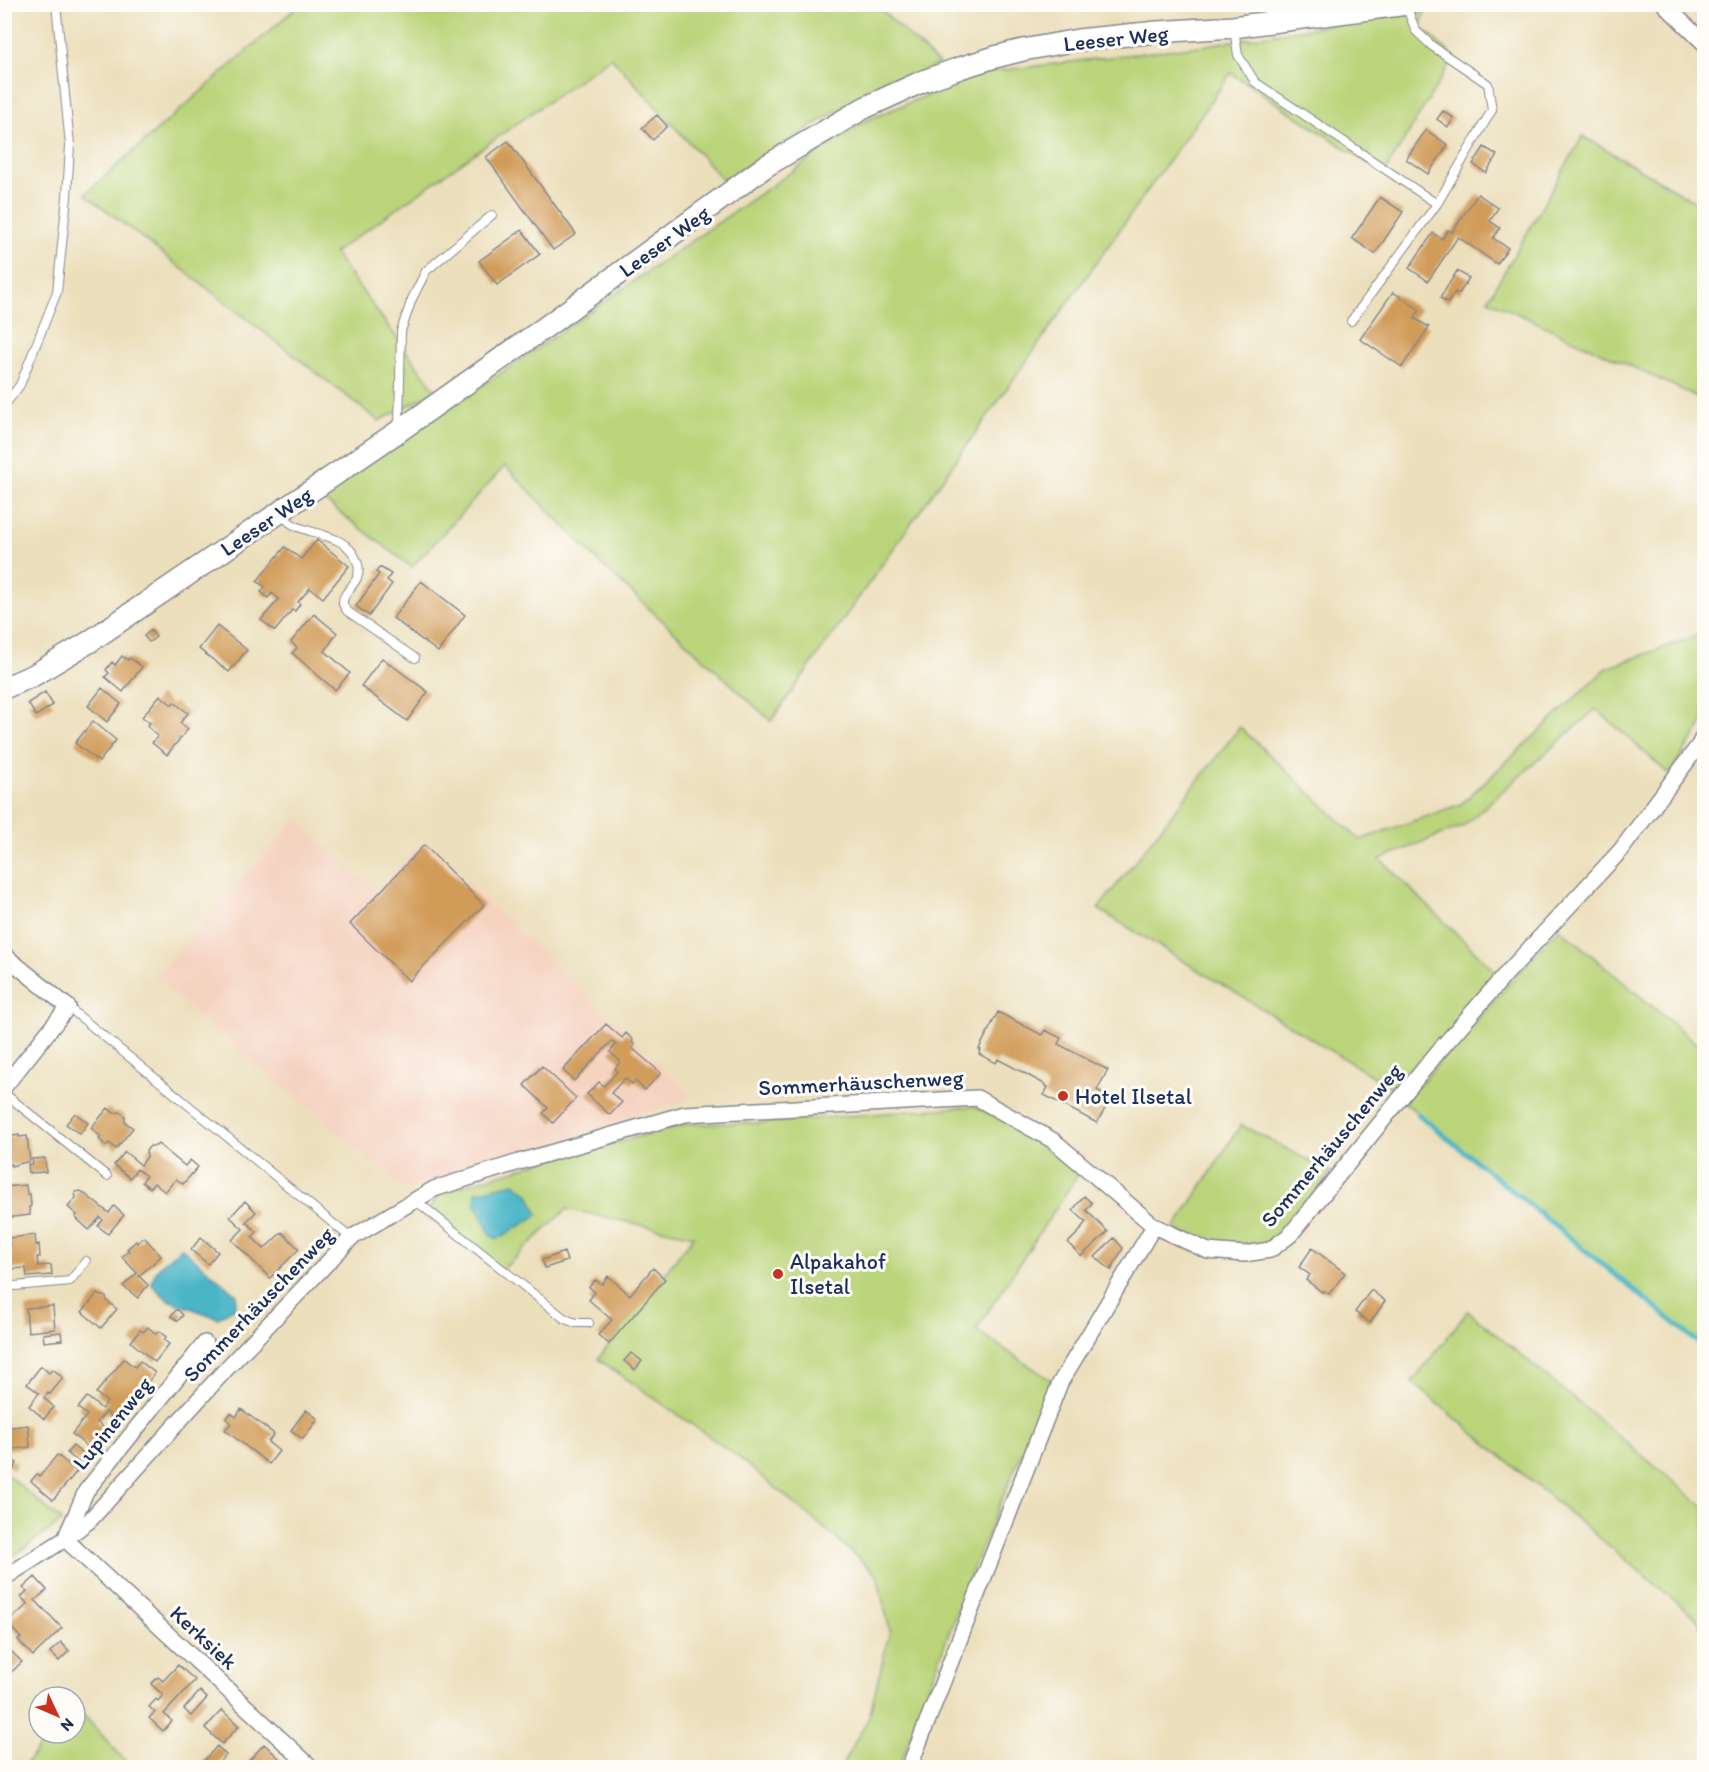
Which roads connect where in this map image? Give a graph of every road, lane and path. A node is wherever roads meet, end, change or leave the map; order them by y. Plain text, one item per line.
1 (56, 4) edge
2 (1664, 4) edge
3 (1406, 5) edge
4 (1233, 27) junction
5 (1704, 43) edge
6 (1437, 204) junction
7 (492, 215) dead end
8 (1352, 321) dead end
9 (4, 406) edge
10 (399, 431) junction
11 (279, 512) junction
12 (415, 658) dead end
13 (4, 688) edge
14 (1704, 735) edge
15 (4, 955) edge
16 (68, 1007) junction
17 (4, 1087) edge
18 (4, 1093) edge
19 (107, 1176) dead end
20 (415, 1200) junction
21 (1154, 1226) junction
22 (351, 1238) junction
23 (86, 1261) dead end
24 (4, 1287) edge
25 (589, 1323) dead end
26 (205, 1343) dead end
27 (65, 1539) junction
28 (4, 1578) edge
29 (312, 1767) edge
30 (909, 1767) edge

1 - 9 lane
2 - 5 street
3 - 4 street, Leeser Weg
3 - 6 lane
4 - 6 lane
4 - 10 street, Leeser Weg
6 - 8 lane
7 - 10 lane
10 - 11 street, Leeser Weg
11 - 12 lane
11 - 13 street, Leeser Weg
14 - 21 street, Sommerhäuschenweg
15 - 16 street
16 - 17 street
16 - 22 lane
18 - 19 lane
20 - 21 street, Sommerhäuschenweg
20 - 22 street, Sommerhäuschenweg
20 - 25 lane
21 - 30 street
22 - 27 street, Sommerhäuschenweg
23 - 24 lane
26 - 27 street, Lupinenweg
27 - 28 street, Sommerhäuschenweg
27 - 29 street, Kerksiek

